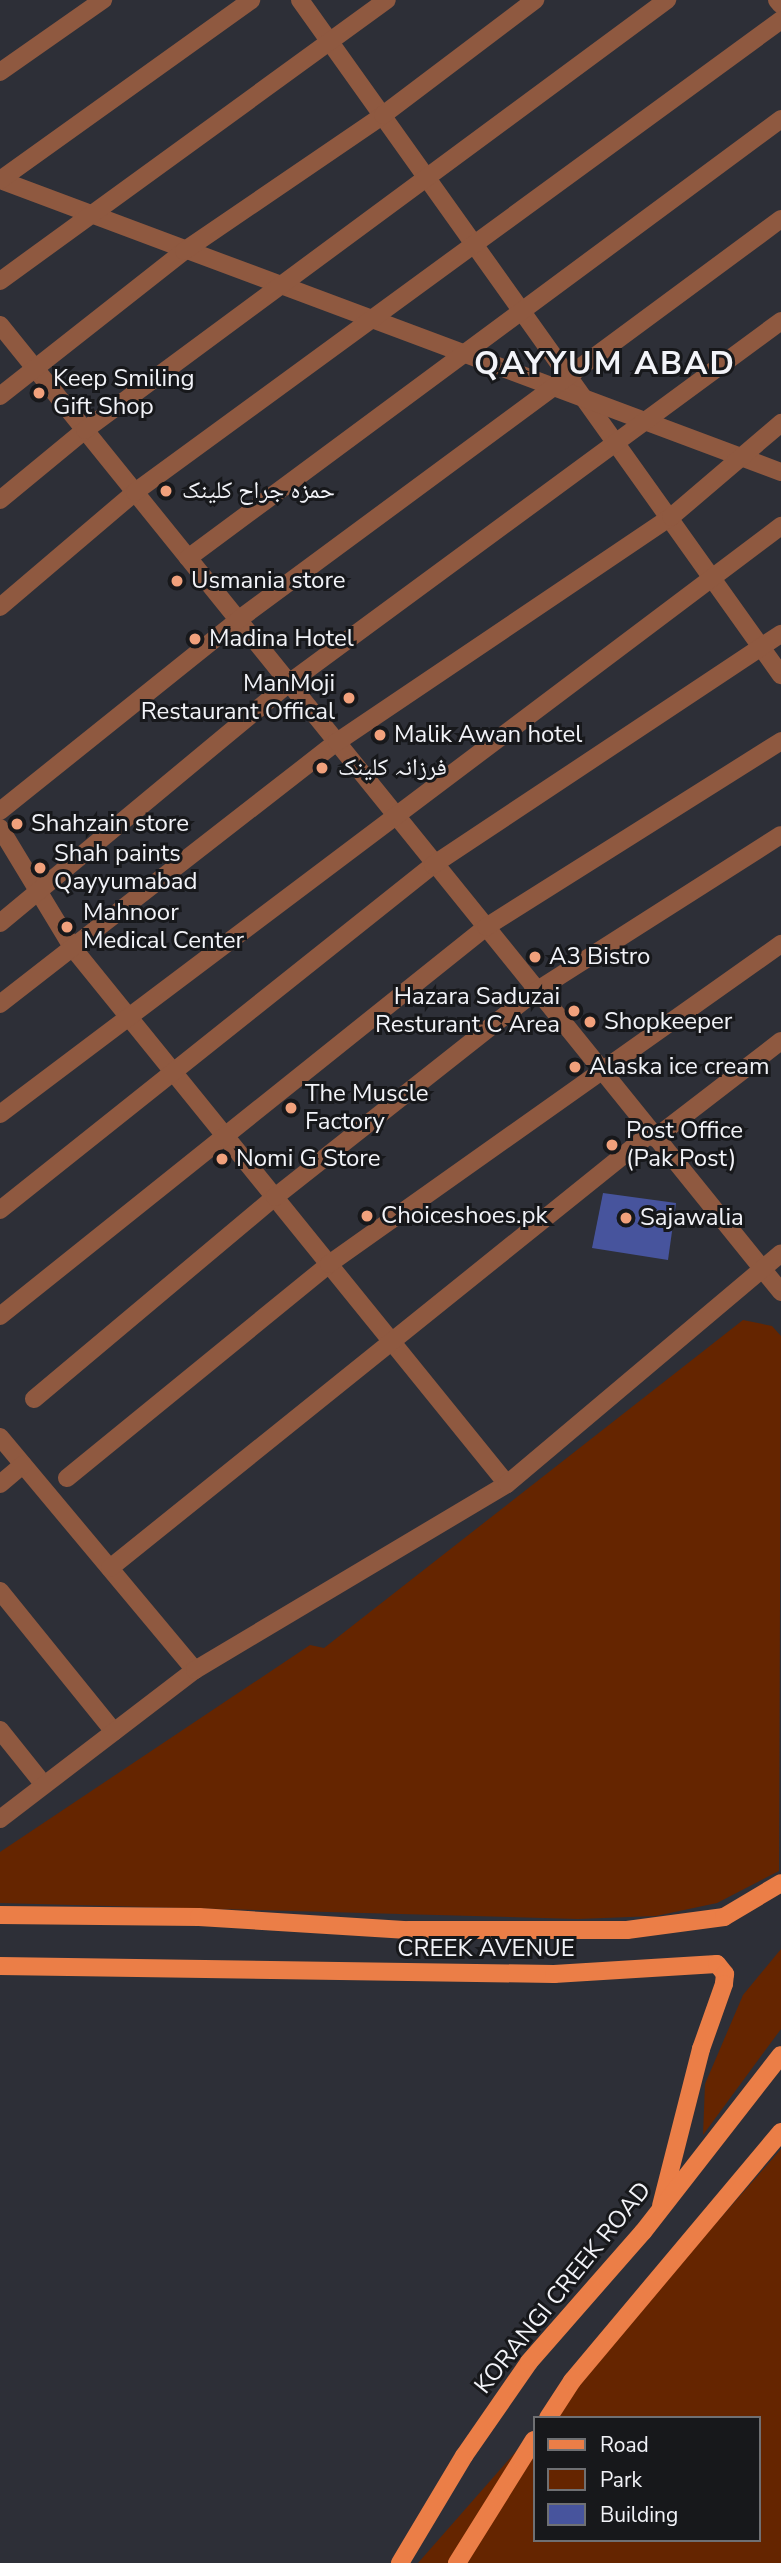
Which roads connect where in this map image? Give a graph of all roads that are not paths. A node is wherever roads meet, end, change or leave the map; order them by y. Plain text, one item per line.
1 (103, 0) edge
2 (251, 0) edge
3 (300, 0) edge
4 (387, 0) edge
5 (535, 0) edge
6 (667, 0) edge
7 (777, 0) edge
8 (781, 5) edge
9 (781, 20) edge
10 (329, 41) junction
11 (0, 72) edge
12 (383, 115) junction
13 (781, 119) edge
14 (427, 177) junction
15 (0, 180) edge
16 (93, 216) junction
17 (781, 219) edge
18 (473, 242) junction
19 (184, 251) junction
20 (0, 281) edge
21 (281, 285) junction
22 (524, 309) junction
23 (370, 318) junction
24 (781, 321) edge
25 (0, 325) edge
26 (464, 354) junction
27 (34, 368) junction
28 (570, 375) junction
29 (554, 387) junction
30 (0, 396) edge
31 (587, 400) junction
32 (644, 421) junction
33 (781, 422) edge
34 (85, 429) junction
35 (617, 441) junction
36 (737, 456) junction
37 (781, 472) edge
38 (135, 492) junction
39 (0, 500) edge
40 (671, 517) junction
41 (781, 526) edge
42 (188, 558) junction
43 (714, 576) junction
44 (0, 607) edge
45 (238, 620) junction
46 (781, 634) edge
47 (765, 648) junction
48 (781, 675) edge
49 (289, 683) junction
50 (781, 741) edge
51 (337, 742) junction
52 (0, 811) edge
53 (394, 815) junction
54 (0, 828) edge
55 (781, 835) edge
56 (433, 865) junction
57 (40, 892) junction
58 (0, 923) edge
59 (486, 928) junction
60 (781, 944) edge
61 (72, 947) junction
62 (536, 991) junction
63 (0, 1004) edge
64 (127, 1014) junction
65 (779, 1046) edge
66 (601, 1069) junction
67 (172, 1070) junction
68 (0, 1114) edge
69 (653, 1135) junction
70 (225, 1136) junction
71 (275, 1197) junction
72 (0, 1210) edge
73 (781, 1253) edge
74 (329, 1264) junction
75 (761, 1269) junction
76 (781, 1292) edge
77 (0, 1316) edge
78 (391, 1341) junction
79 (34, 1399) dead end
80 (0, 1437) edge
81 (23, 1465) junction
82 (67, 1478) dead end
83 (0, 1484) edge
84 (507, 1484) junction
85 (110, 1568) junction
86 (0, 1591) edge
87 (195, 1670) junction
88 (0, 1730) edge
89 (114, 1732) junction
90 (44, 1785) junction
91 (0, 1819) edge
92 (781, 1884) edge
93 (0, 1914) edge
94 (0, 1966) edge
95 (781, 2055) edge
96 (781, 2132) edge
97 (661, 2206) junction
98 (549, 2416) edge
99 (532, 2443) edge
100 (400, 2563) edge
101 (457, 2563) edge

1 - 11 street
2 - 15 street
3 - 10 street
4 - 10 street
5 - 12 street
6 - 14 street
7 - 8 street
9 - 18 street
10 - 12 street
10 - 16 street
12 - 14 street
12 - 19 street
13 - 22 street
14 - 18 street
14 - 21 street
15 - 16 street
16 - 19 street
16 - 20 street
17 - 28 street
18 - 22 street
18 - 23 street
19 - 21 street
19 - 27 street
21 - 23 street
21 - 34 street
22 - 26 street
22 - 28 street
23 - 26 street
23 - 38 street
24 - 32 street
25 - 27 street
26 - 29 street
26 - 42 street
27 - 30 street
27 - 34 street
28 - 29 street
28 - 31 street
29 - 31 street
29 - 45 street
31 - 32 street
31 - 35 street
32 - 35 street
32 - 36 street
33 - 36 street
34 - 38 street
34 - 39 street
35 - 40 street
35 - 49 street
36 - 37 street
36 - 40 street
38 - 42 street
38 - 44 street
40 - 43 street
40 - 51 street
41 - 43 street
42 - 45 street
43 - 47 street
43 - 53 street
45 - 49 street
45 - 52 street
46 - 47 street
47 - 48 street
47 - 56 street
49 - 51 street
49 - 57 street
50 - 59 street
51 - 53 street
51 - 61 street
53 - 56 street
53 - 64 street
54 - 57 street
55 - 62 street
56 - 59 street
56 - 67 street
57 - 58 street
57 - 61 street
59 - 62 street
59 - 70 street
60 - 66 street
61 - 63 street
61 - 64 street
62 - 66 street
62 - 71 street
64 - 67 street
64 - 68 street
65 - 69 street
66 - 69 street
66 - 74 street
67 - 70 street
67 - 72 street
69 - 75 street
69 - 78 street
70 - 71 street
70 - 77 street
71 - 74 street
71 - 79 street
73 - 75 street
74 - 78 street
74 - 82 street
75 - 76 street
75 - 84 street
78 - 84 street
78 - 85 street
80 - 81 street
81 - 83 street
81 - 85 street
84 - 87 street
85 - 87 street
86 - 89 street
87 - 89 street
88 - 90 street
89 - 90 street
90 - 91 street
92 - 93 main road, CREEK AVENUE
94 - 97 main road, CREEK AVENUE
95 - 97 main road, KORANGI CREEK ROAD
96 - 98 main road
97 - 100 main road, KORANGI CREEK ROAD
99 - 101 main road

